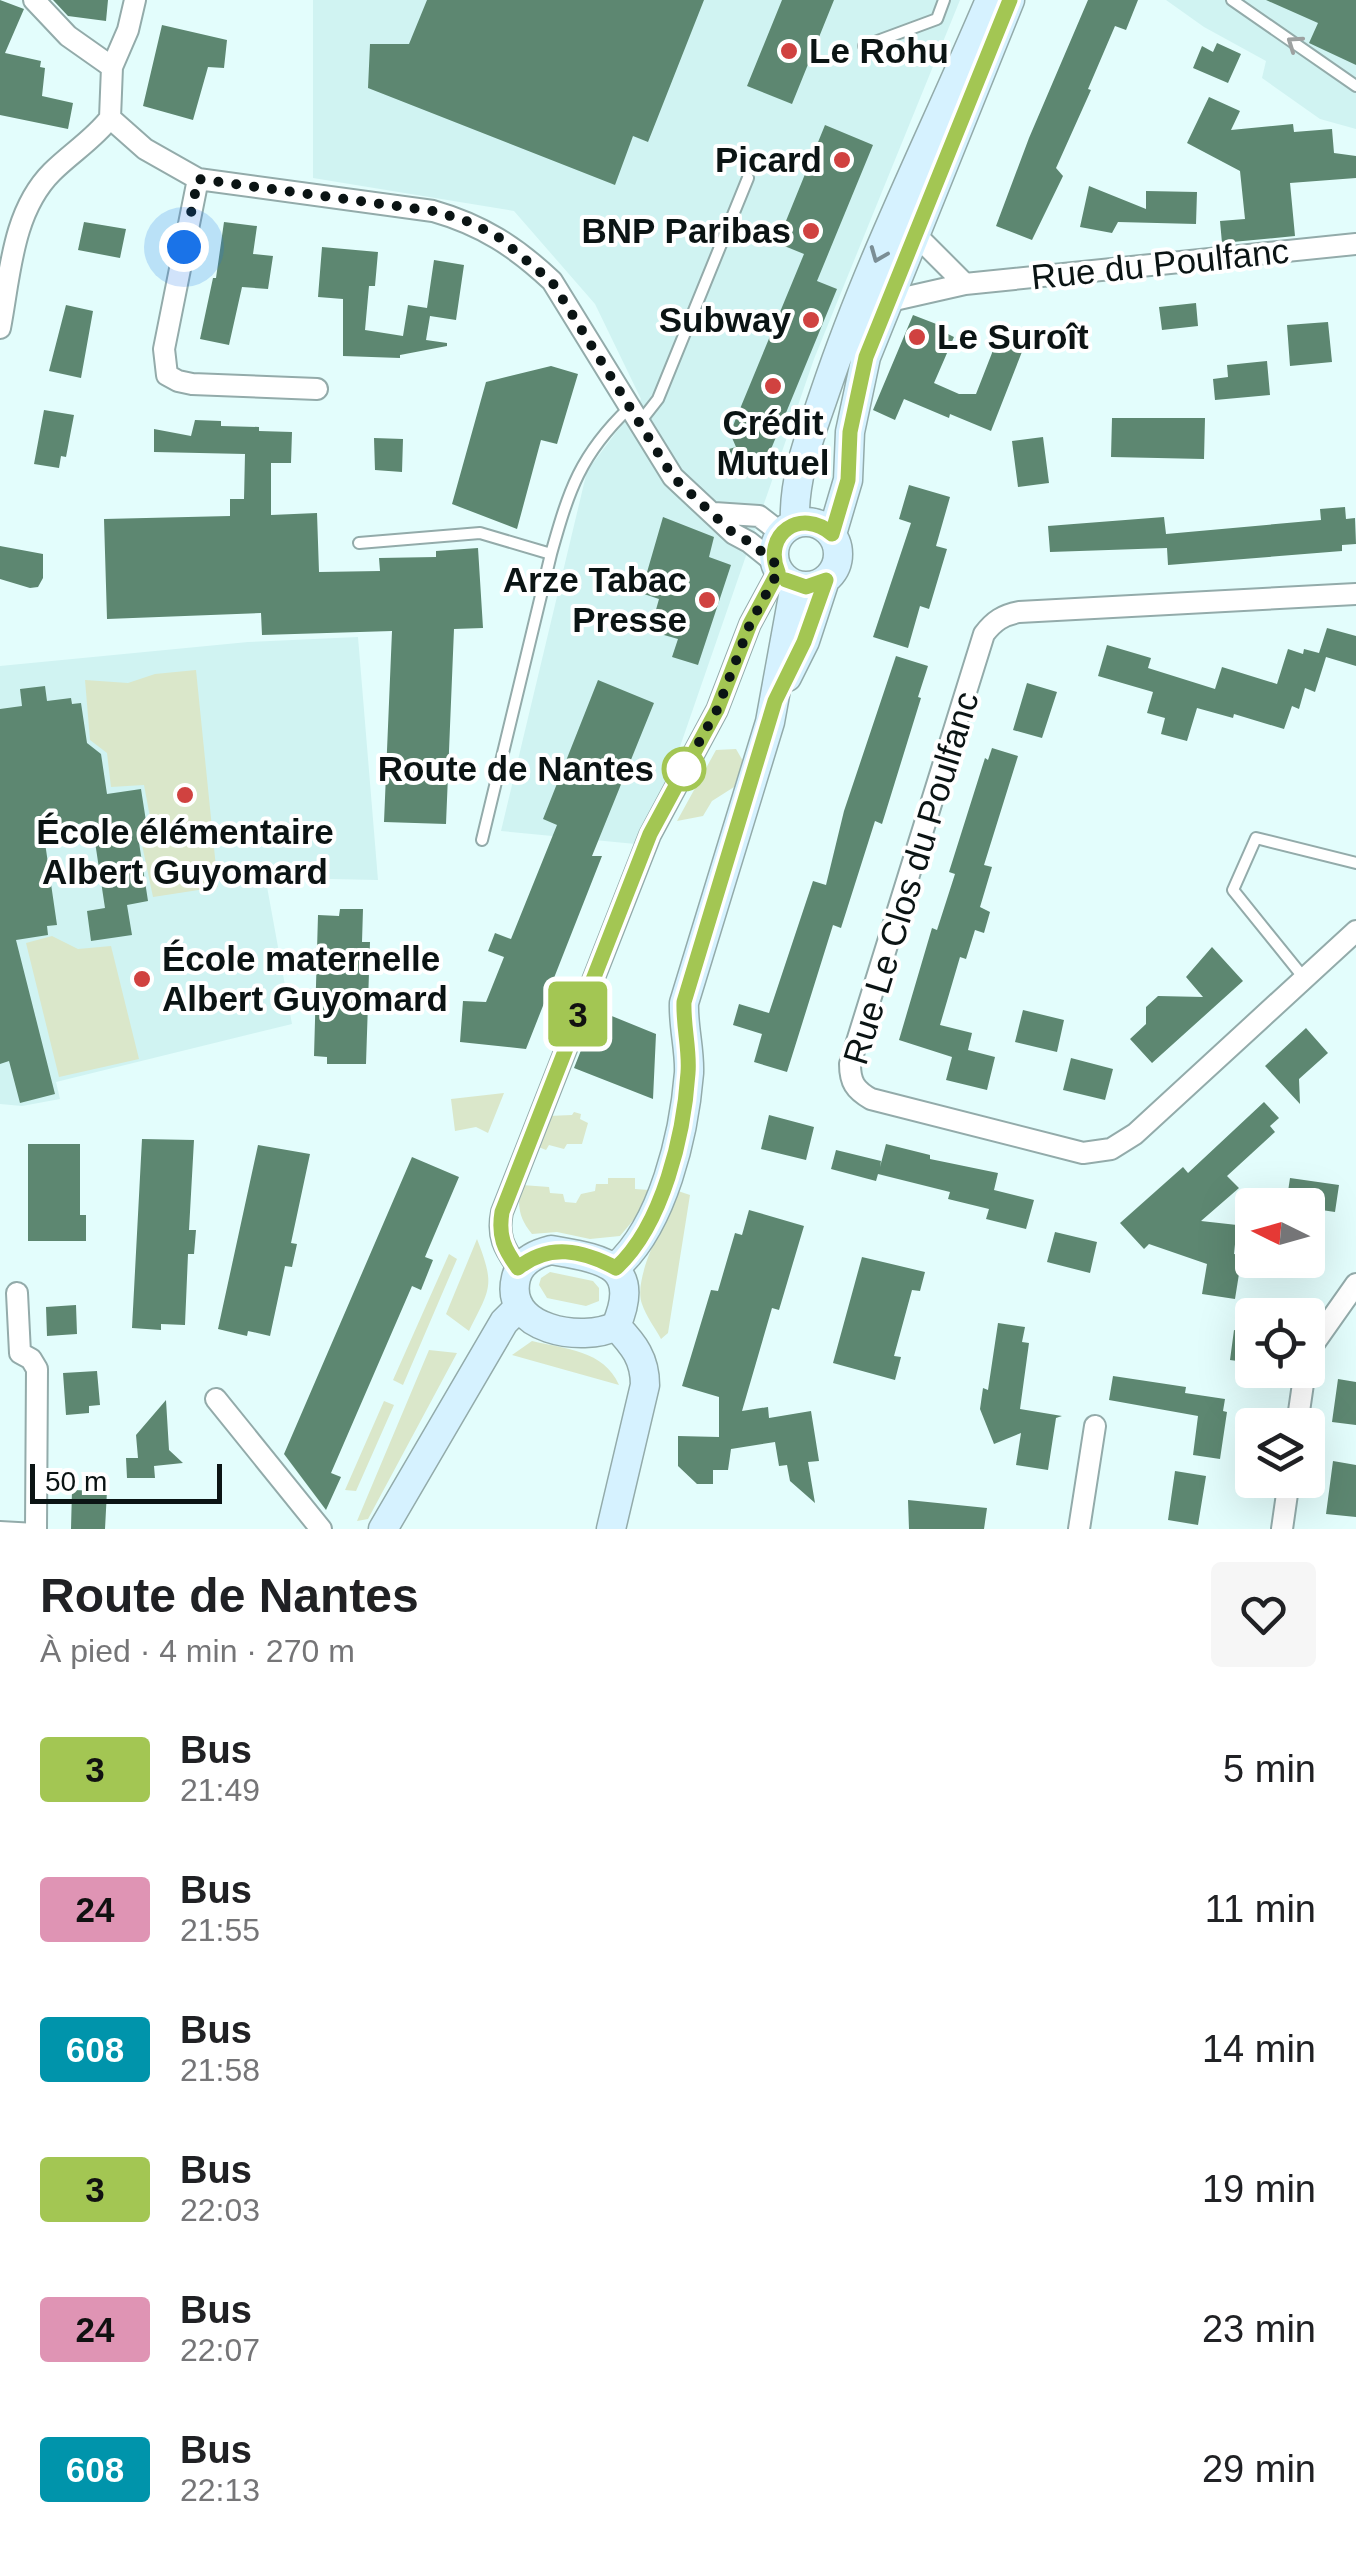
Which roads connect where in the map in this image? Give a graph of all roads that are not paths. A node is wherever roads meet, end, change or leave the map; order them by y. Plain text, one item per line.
1 (34, 0) edge
2 (134, 0) edge
3 (944, 0) edge
4 (990, 0) edge
5 (1010, 0) edge
6 (1232, 0) edge
7 (864, 46) dead end
8 (112, 67) junction
9 (1356, 86) edge
10 (110, 118) junction
11 (748, 178) dead end
12 (198, 179) junction
13 (915, 234) junction
14 (1356, 244) edge
15 (965, 284) junction
16 (890, 300) junction
17 (0, 328) edge
18 (317, 390) dead end
19 (635, 415) junction
20 (714, 513) junction
21 (788, 528) junction
22 (832, 534) junction
23 (359, 543) dead end
24 (551, 554) junction
25 (782, 573) junction
26 (826, 580) junction
27 (1356, 594) edge
28 (775, 701) junction
29 (482, 840) dead end
30 (1356, 863) edge
31 (1356, 931) edge
32 (1304, 978) junction
33 (518, 1268) junction
34 (616, 1268) junction
35 (1356, 1284) edge
36 (17, 1293) dead end
37 (518, 1308) junction
38 (616, 1326) junction
39 (1325, 1328) edge
40 (216, 1399) dead end
41 (1095, 1426) dead end
42 (1286, 1498) edge
43 (0, 1527) edge
44 (36, 1529) edge
45 (321, 1529) edge
46 (383, 1529) edge
47 (610, 1529) edge
48 (1079, 1529) edge
49 (1282, 1529) edge

1 - 8 street
2 - 8 street
3 - 7 lane
4 -> 21 main road
5 - 13 main road
9 -> 6 lane
8 - 10 street
10 - 12 street
10 - 17 street
11 - 19 lane
12 - 18 street
12 - 19 street
13 - 15 street
13 - 16 main road
14 - 15 street, Rue du Poulfanc
15 - 16 street, Rue du Poulfanc
16 - 22 main road
19 - 20 street
19 - 24 lane
20 - 21 street
20 - 25 street
21 - 22 main road
21 - 25 main road
22 - 26 main road
23 - 24 lane
24 - 29 lane
25 - 26 main road
25 - 28 main road
25 - 33 street
26 - 28 main road
27 - 32 street, Rue Le Clos du Poulfanc
28 - 34 main road
30 - 32 lane
31 - 32 street, Rue Le Clos du Poulfanc
33 - 34 main road
33 - 37 main road
34 - 38 main road
35 - 39 street
36 - 44 street
37 - 38 main road
37 - 46 main road
38 - 47 main road
40 - 45 street
41 - 48 street
42 - 49 street
43 - 44 lane

